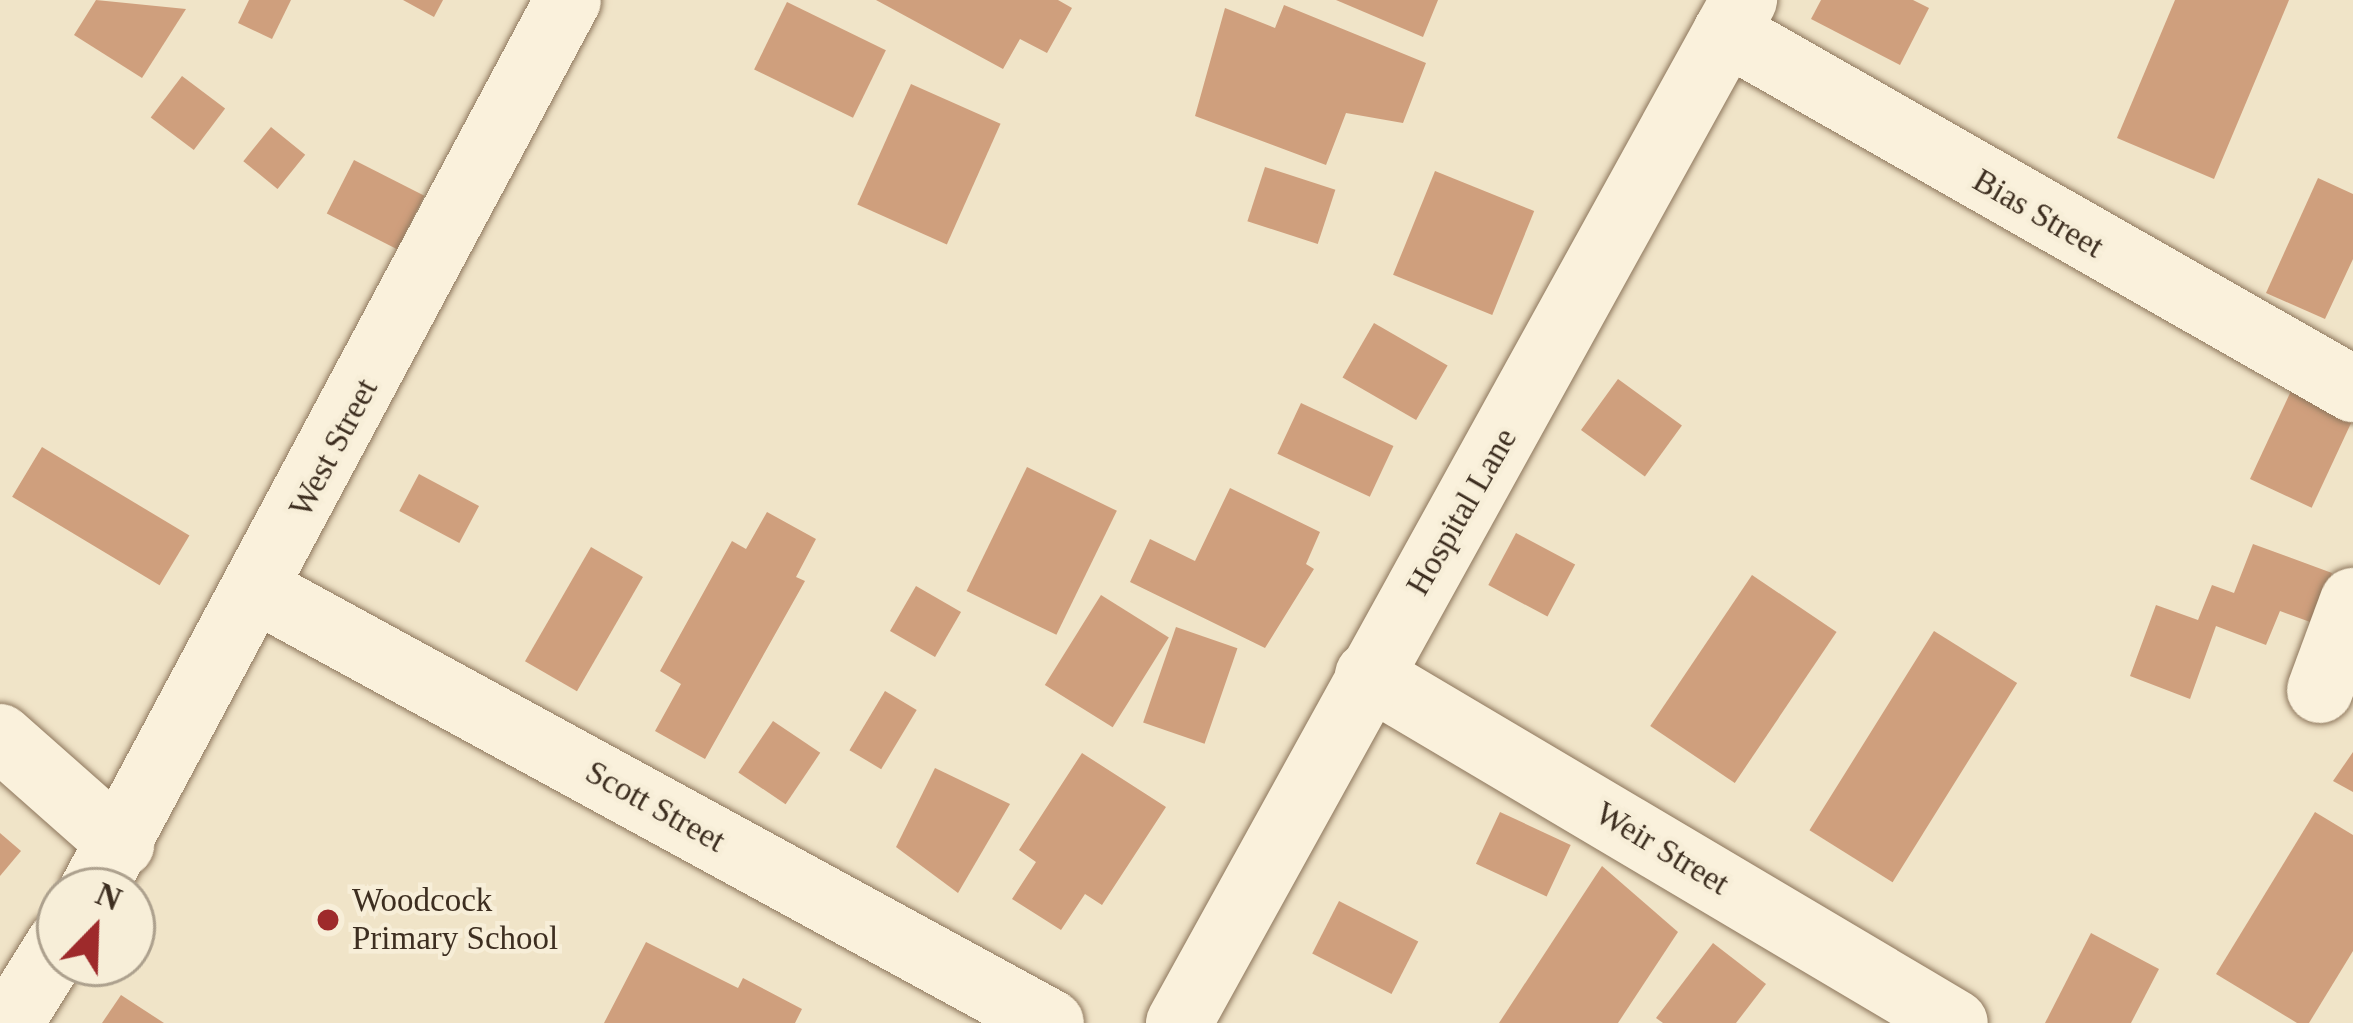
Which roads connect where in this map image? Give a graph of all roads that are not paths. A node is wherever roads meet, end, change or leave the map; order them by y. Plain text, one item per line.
1 (568, 0) edge
2 (1735, 16) edge
3 (2353, 389) edge
4 (259, 591) junction
5 (2353, 601) edge
6 (1368, 675) junction
7 (2320, 690) dead end
8 (0, 737) edge
9 (106, 867) edge
10 (108, 867) edge
11 (36, 981) edge
12 (10, 1023) edge
13 (1052, 1023) edge
14 (1179, 1023) edge
15 (1955, 1023) edge

1 - 4 street, West Street
2 - 3 street, Bias Street
2 - 6 street, Hospital Lane
4 - 10 street, West Street
4 - 13 street, Scott Street
5 - 7 street
6 - 14 street, Hospital Lane
6 - 15 street, Weir Street
8 - 9 street
11 - 12 street

